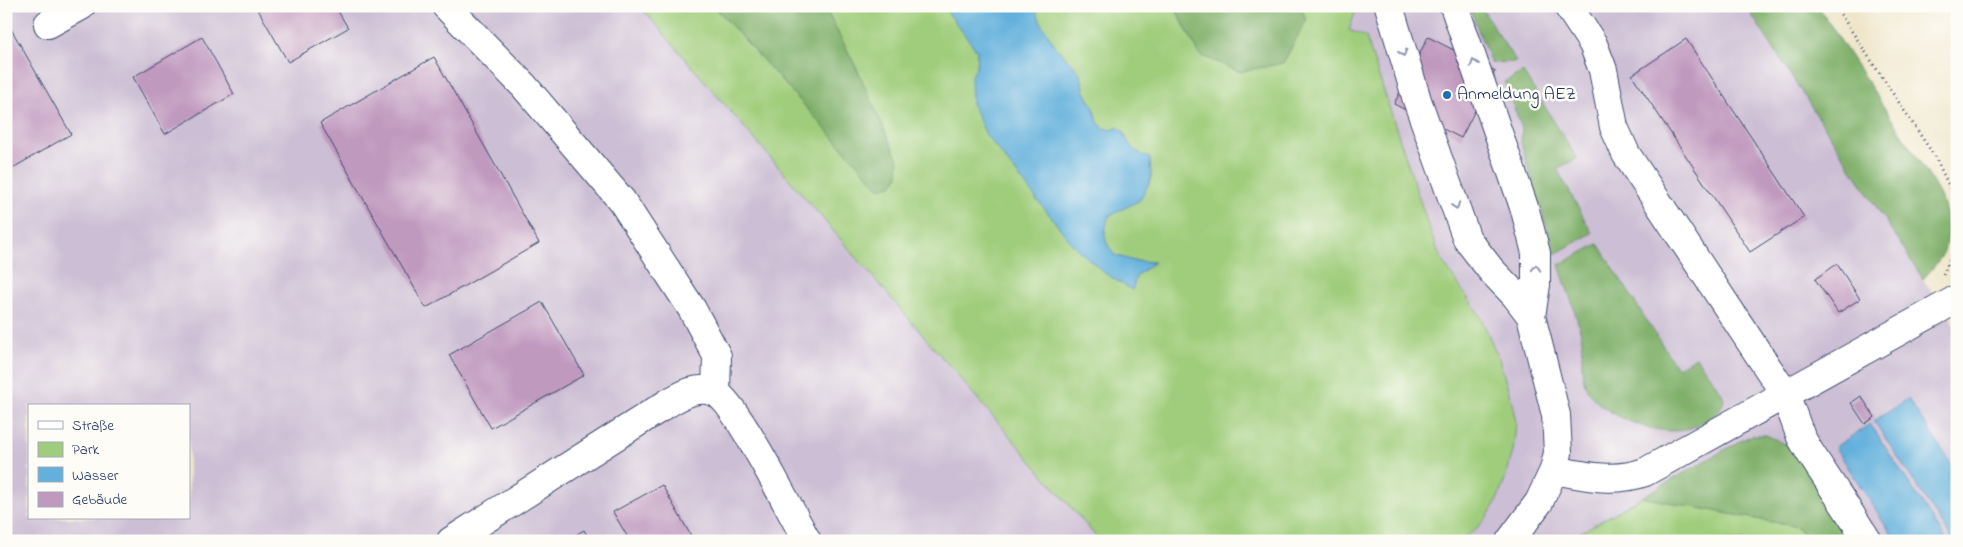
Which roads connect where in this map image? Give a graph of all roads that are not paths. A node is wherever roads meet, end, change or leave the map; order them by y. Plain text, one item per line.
1 (81, 6) edge
2 (446, 6) edge
3 (1389, 6) edge
4 (1454, 6) edge
5 (1568, 6) edge
6 (48, 24) dead end
7 (1957, 299) edge
8 (1531, 316) junction
9 (716, 392) junction
10 (1785, 394) junction
11 (1554, 470) junction
12 (451, 541) edge
13 (807, 541) edge
14 (1510, 541) edge
15 (1868, 541) edge

1 - 6 lane
2 - 9 lane
3 -> 8 lane
8 -> 4 lane
5 - 10 lane
7 - 10 lane
8 - 11 lane
9 - 12 lane
9 - 13 lane
10 - 11 lane
10 - 15 lane
11 - 14 lane

